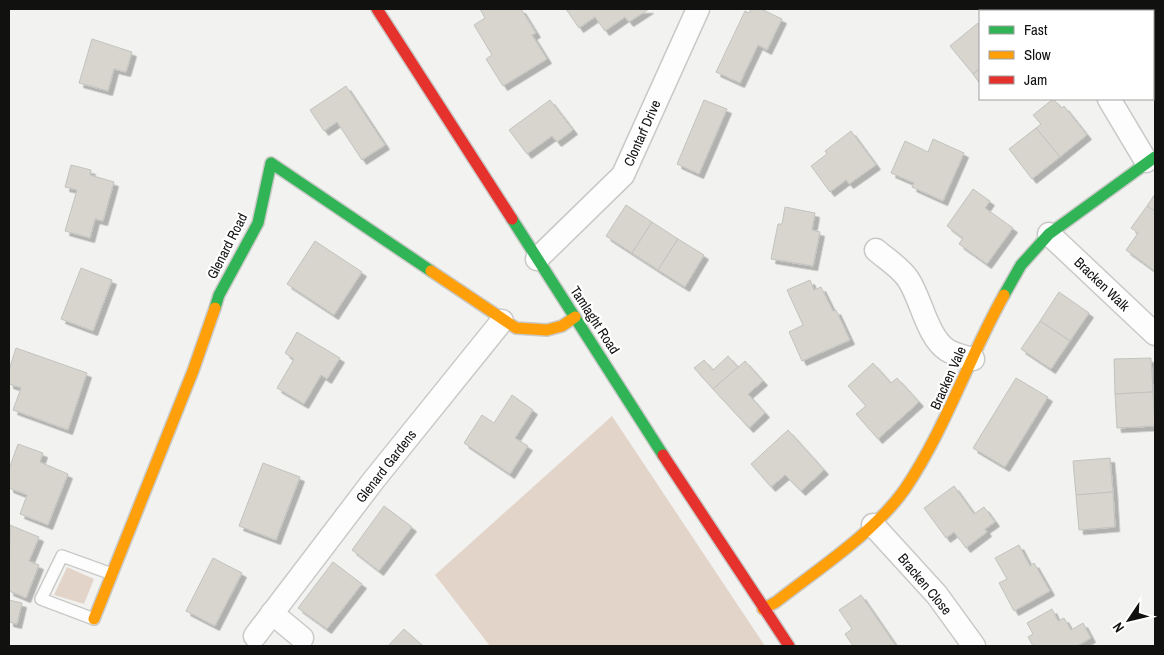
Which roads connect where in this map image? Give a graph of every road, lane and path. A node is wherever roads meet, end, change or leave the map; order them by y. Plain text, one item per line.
1 (377, 9) edge
2 (698, 9) edge
3 (1110, 100) edge
4 (1151, 159) edge
5 (1049, 234) junction
6 (876, 250) dead end
7 (537, 259) junction
8 (575, 317) junction
9 (502, 321) junction
10 (1155, 334) edge
11 (973, 359) junction
12 (873, 525) junction
13 (112, 574) junction
14 (763, 609) junction
15 (272, 613) junction
16 (94, 618) joint
17 (255, 636) dead end
18 (302, 638) dead end
19 (789, 646) edge
20 (974, 646) edge

1 - 7 street, Tamlaght Road
2 - 7 street, Clontarf Drive
3 - 4 street
4 - 5 street, Bracken Vale
5 - 10 street, Bracken Walk
5 - 11 street, Bracken Vale
6 - 11 street
7 - 8 street, Tamlaght Road
8 - 9 street, Glenard Road
8 - 14 street, Tamlaght Road
9 - 13 street, Glenard Road
9 - 15 street, Glenard Gardens
11 - 12 street, Bracken Vale
12 - 14 street, Bracken Vale
12 - 20 street, Bracken Close
13 - 16 street, Glenard Road
13 - 16 lane
14 - 19 street, Tamlaght Road
15 - 17 street, Glenard Gardens
15 - 18 street

